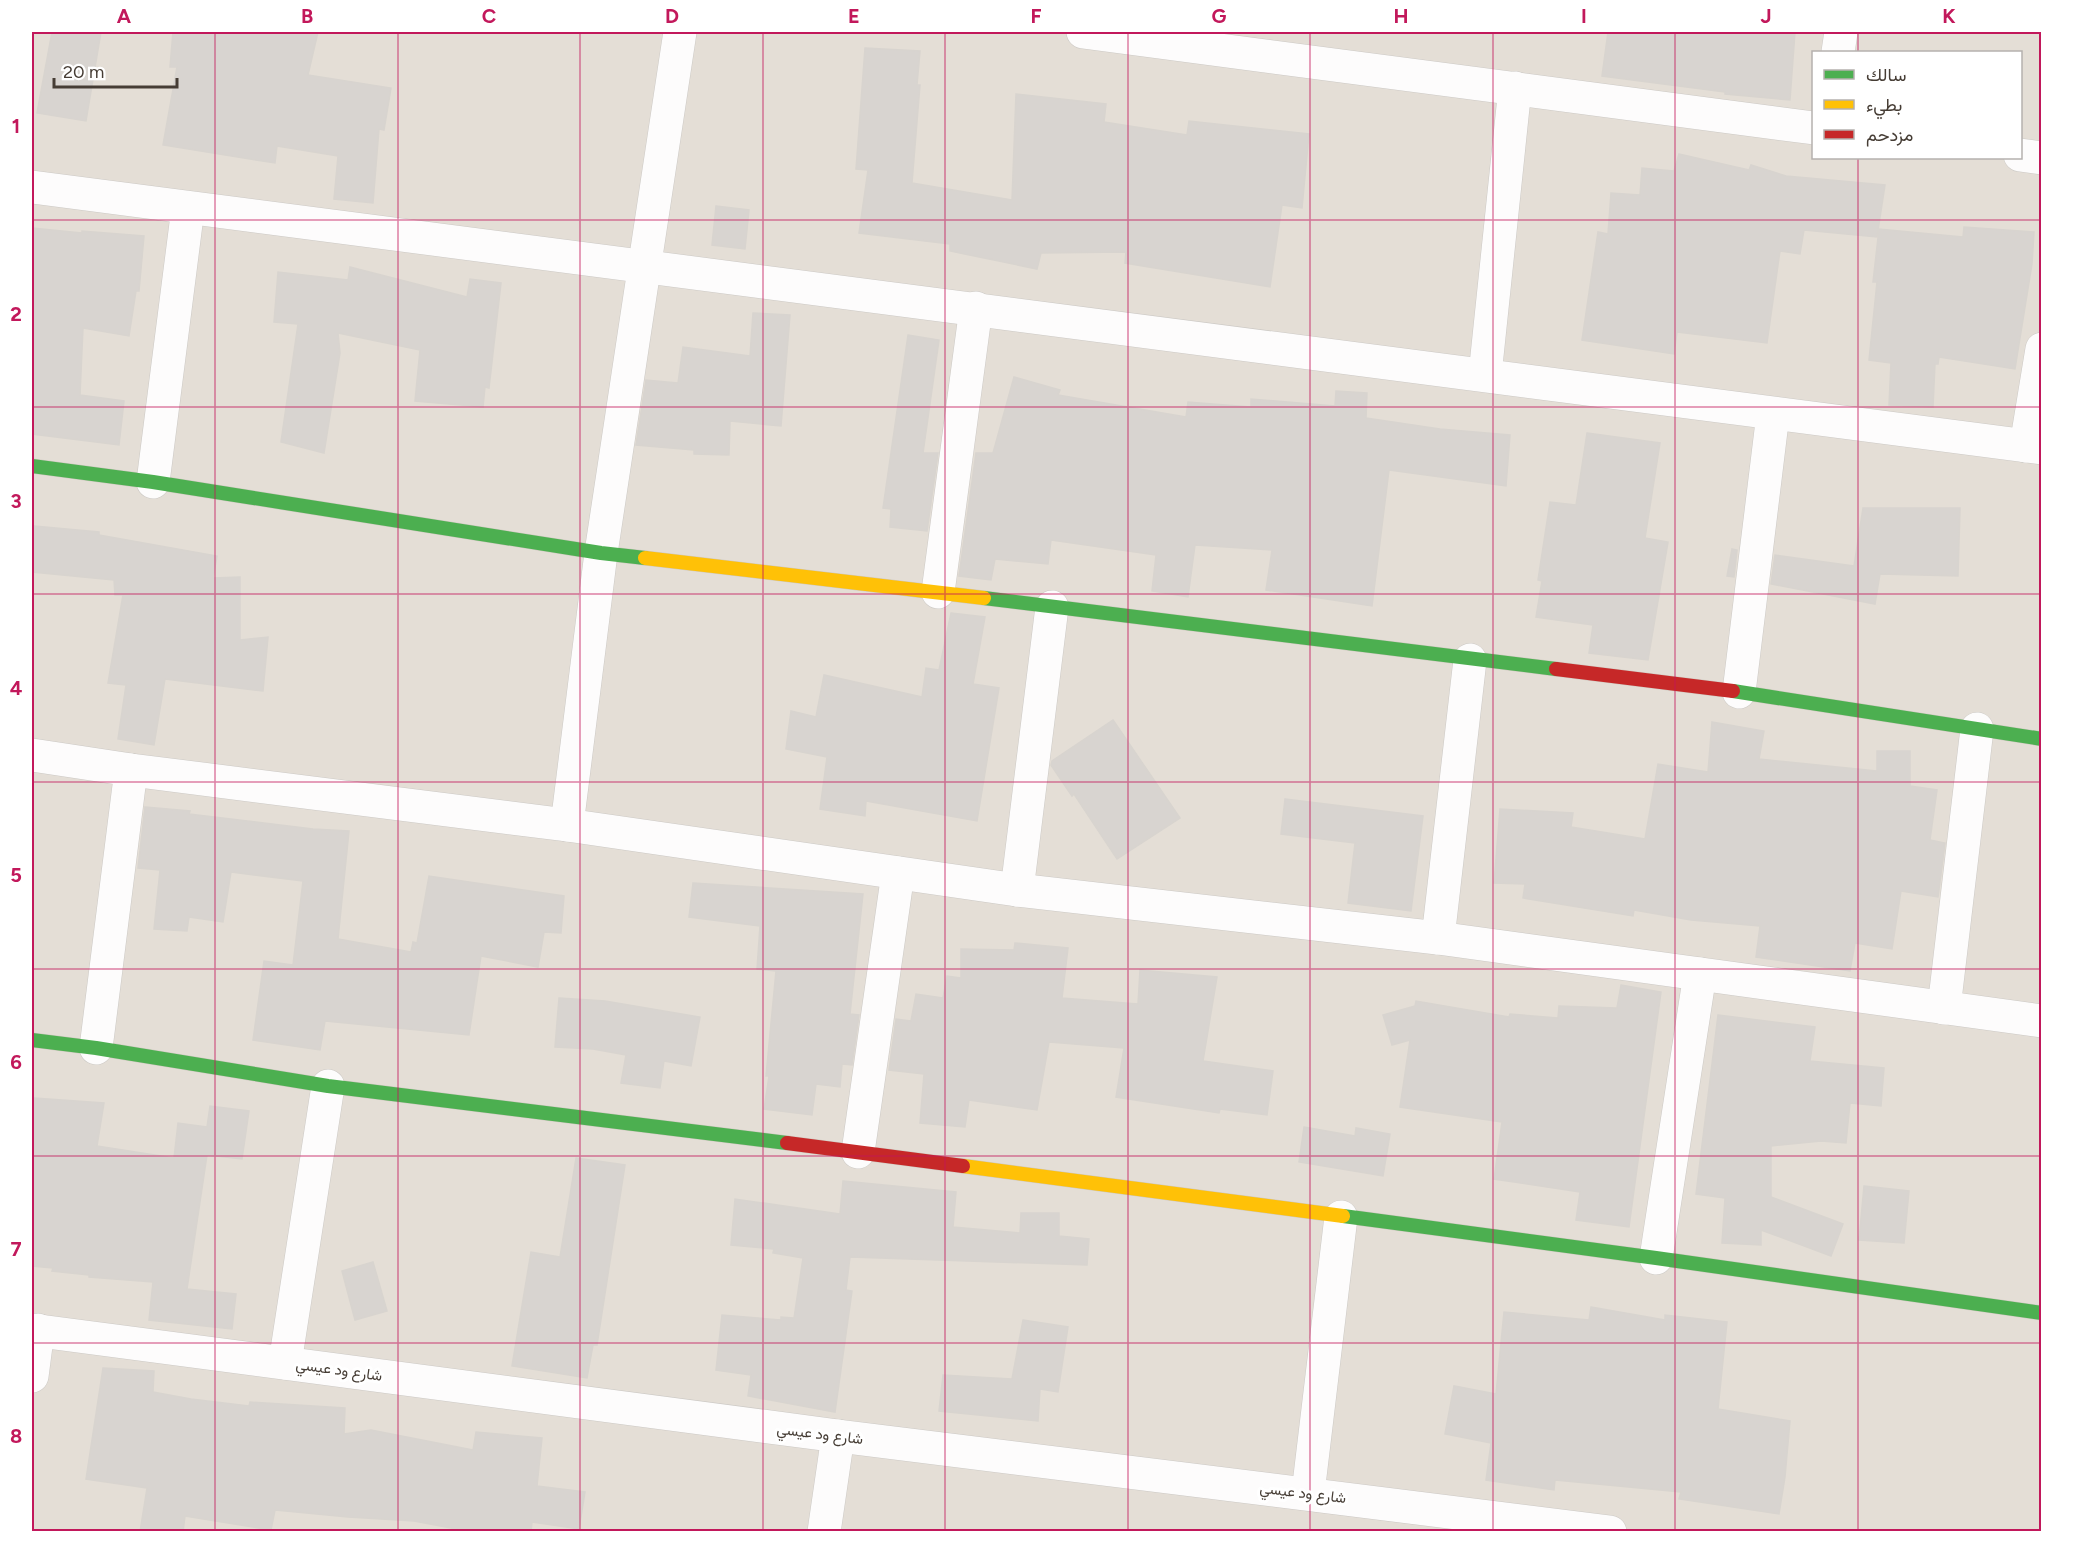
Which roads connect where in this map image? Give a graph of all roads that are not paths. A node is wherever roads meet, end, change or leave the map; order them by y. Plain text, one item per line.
1 (680, 32) edge
2 (1083, 32) edge
3 (1841, 32) edge
4 (1838, 51) edge
5 (1515, 88) junction
6 (1812, 128) edge
7 (2022, 155) edge
8 (2042, 158) edge
9 (32, 187) edge
10 (188, 208) junction
11 (645, 266) junction
12 (976, 308) junction
13 (2042, 349) edge
14 (1485, 375) junction
15 (1773, 414) junction
16 (2034, 447) edge
17 (32, 466) edge
18 (153, 482) junction
19 (601, 553) junction
20 (938, 592) junction
21 (1052, 608) junction
22 (1470, 660) junction
23 (1739, 692) junction
24 (1977, 729) junction
25 (2042, 739) edge
26 (32, 755) edge
27 (131, 770) junction
28 (567, 825) junction
29 (898, 873) junction
30 (1017, 890) junction
31 (1438, 938) junction
32 (1700, 974) junction
33 (1944, 1008) junction
34 (2042, 1021) edge
35 (32, 1040) edge
36 (96, 1048) junction
37 (328, 1086) junction
38 (858, 1152) junction
39 (1341, 1217) junction
40 (1656, 1258) junction
41 (2042, 1313) edge
42 (35, 1330) edge
43 (285, 1363) junction
44 (32, 1376) edge
45 (838, 1436) junction
46 (1308, 1493) junction
47 (824, 1532) edge
48 (1610, 1532) edge

1 - 11 street
2 - 5 street
3 - 4 street
5 - 6 street
5 - 14 street
7 - 8 street
9 - 10 street
10 - 11 street
10 - 18 street
11 - 12 street
11 - 19 street
12 - 14 street
12 - 20 street
13 - 16 street
14 - 15 street
15 - 16 street
15 - 23 street
17 - 18 street
18 - 19 street
19 - 20 street
19 - 28 street
20 - 21 street
21 - 22 street
21 - 30 street
22 - 23 street
22 - 31 street
23 - 24 street
24 - 25 street
24 - 33 street
26 - 27 street
27 - 28 street
27 - 36 street
28 - 29 street
29 - 30 street
29 - 38 street
30 - 31 street
31 - 32 street
32 - 33 street
32 - 40 street
33 - 34 street
35 - 36 street
36 - 37 street
37 - 38 street
37 - 43 street
38 - 39 street
39 - 40 street
39 - 46 street
40 - 41 street
42 - 43 street, شارع ود عيسي
42 - 44 street
43 - 45 street, شارع ود عيسي
45 - 46 street, شارع ود عيسي
45 - 47 street
46 - 48 street, شارع ود عيسي

